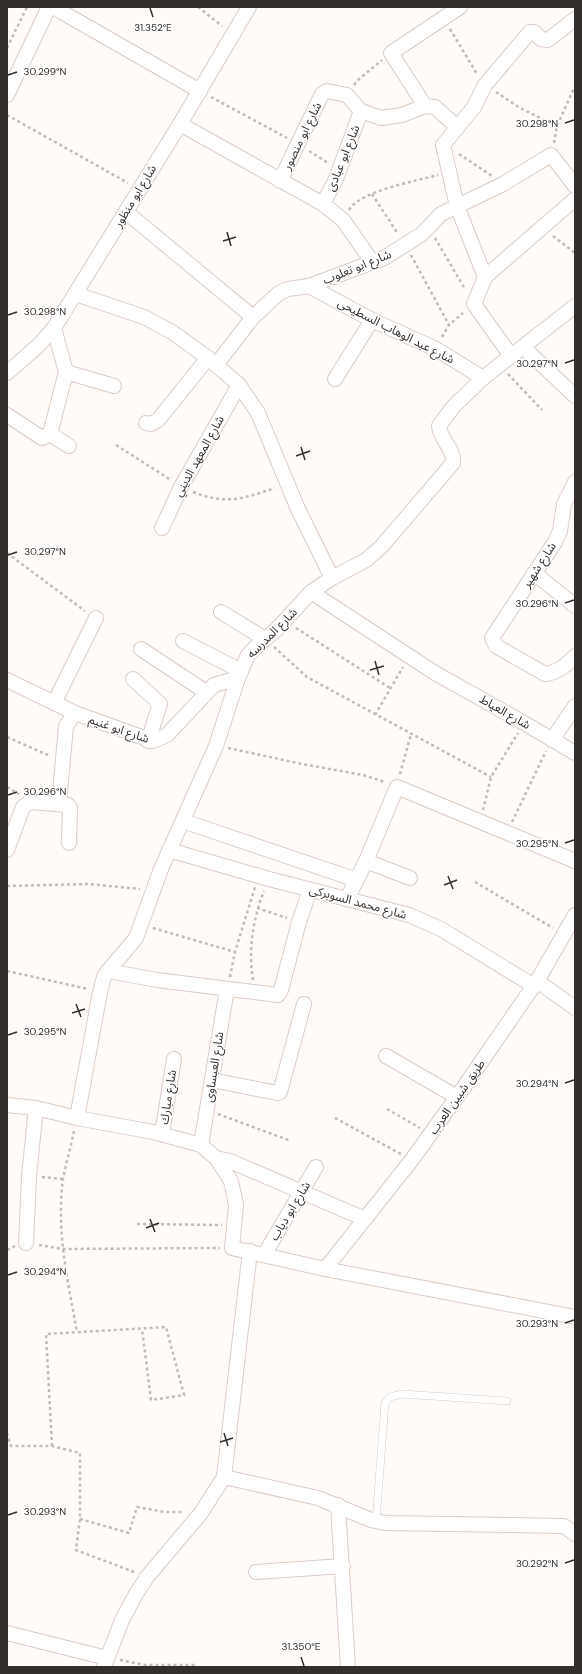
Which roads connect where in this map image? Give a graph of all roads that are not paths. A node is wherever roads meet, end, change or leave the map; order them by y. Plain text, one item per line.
1 (49, 7) edge
2 (53, 7) edge
3 (249, 7) edge
4 (460, 7) edge
5 (575, 19) edge
6 (200, 91) junction
7 (7, 95) edge
8 (425, 106) junction
9 (361, 111) junction
10 (180, 124) junction
11 (457, 127) junction
12 (280, 180) junction
13 (575, 186) edge
14 (575, 199) edge
15 (323, 204) junction
16 (457, 206) junction
17 (126, 212) junction
18 (373, 263) junction
19 (485, 277) junction
20 (309, 286) junction
21 (76, 294) junction
22 (575, 306) edge
23 (253, 317) junction
24 (372, 320) junction
25 (54, 328) junction
26 (523, 347) junction
27 (511, 356) junction
28 (212, 361) junction
29 (66, 372) junction
30 (7, 373) edge
31 (483, 378) junction
32 (335, 379) dead end
33 (239, 385) junction
34 (114, 386) dead end
35 (575, 396) edge
36 (7, 415) edge
37 (146, 423) dead end
38 (50, 434) junction
39 (69, 446) dead end
40 (575, 482) edge
41 (162, 528) dead end
42 (534, 573) junction
43 (332, 578) junction
44 (312, 592) junction
45 (575, 606) edge
46 (220, 612) dead end
47 (96, 618) road end
48 (265, 639) junction
49 (183, 641) dead end
50 (141, 649) dead end
51 (575, 656) edge
52 (239, 674) junction
53 (133, 679) dead end
54 (7, 680) edge
55 (206, 692) junction
56 (54, 703) junction
57 (575, 706) edge
58 (75, 713) junction
59 (148, 740) junction
60 (552, 740) junction
61 (575, 753) edge
62 (64, 804) junction
63 (183, 821) junction
64 (69, 843) dead end
65 (7, 850) edge
66 (169, 850) junction
67 (366, 861) junction
68 (575, 861) edge
69 (410, 878) dead end
70 (357, 880) junction
71 (310, 890) junction
72 (347, 900) junction
73 (575, 915) edge
74 (108, 971) junction
75 (535, 983) junction
76 (227, 989) junction
77 (304, 1004) dead end
78 (575, 1008) edge
79 (386, 1056) dead end
80 (174, 1059) dead end
81 (212, 1080) junction
82 (457, 1097) junction
83 (7, 1105) edge
84 (36, 1108) junction
85 (77, 1118) junction
86 (162, 1134) junction
87 (201, 1145) junction
88 (216, 1158) junction
89 (316, 1167) dead end
90 (302, 1191) junction
91 (365, 1219) junction
92 (26, 1243) road end
93 (250, 1251) junction
94 (264, 1255) junction
95 (325, 1269) junction
96 (575, 1317) edge
97 (507, 1401) dead end
98 (224, 1477) junction
99 (338, 1505) junction
100 (376, 1521) junction
101 (575, 1534) edge
102 (343, 1566) junction
103 (256, 1572) dead end
104 (7, 1633) edge
105 (106, 1662) edge
106 (348, 1667) edge

1 - 7 street
2 - 6 street
3 - 6 street, شارع ابو منظور
4 - 8 street
5 - 11 street
6 - 10 street, شارع ابو منظور
8 - 9 street
8 - 11 street
9 - 12 street, شارع ابو منصور
9 - 15 street, شارع ابو عبادى
10 - 12 street
10 - 17 street, شارع ابو منظور
11 - 16 street
12 - 15 street
13 - 16 street, شارع ابو تعلوب
14 - 19 street
15 - 18 street
16 - 18 street, شارع ابو تعلوب
16 - 19 street
17 - 21 street, شارع ابو منظور
17 - 23 street
18 - 20 street, شارع ابو تعلوب
19 - 27 street
20 - 23 street, شارع ابو تعلوب
20 - 24 street, شارع عبد الوهاب السطيحى
21 - 25 street, شارع ابو منظور
21 - 28 street
22 - 26 street
23 - 28 street, شارع ابو تعلوب
24 - 31 street, شارع عبد الوهاب السطيحى
24 - 32 street
25 - 29 street
25 - 30 street, شارع ابو منظور
26 - 27 street
26 - 35 street
27 - 31 street
28 - 33 street
28 - 37 street, شارع ابو تعلوب
29 - 34 street
29 - 38 street
31 - 43 street, شارع المدرسه
33 - 41 street, شارع المعهد الديني
33 - 43 street
36 - 38 street
38 - 39 street
40 - 42 street, شارع شهير
42 - 45 street
42 - 51 street, شارع شهير
43 - 44 street, شارع المدرسه
44 - 48 street, شارع المدرسه
44 - 60 street, شارع العياط
46 - 48 street
47 - 56 street
48 - 52 street, شارع المدرسه
49 - 52 street
50 - 55 street
52 - 55 street, شارع ابو غنيم
52 - 63 street, شارع المدرسه
53 - 59 street
54 - 56 street, شارع ابو غنيم
55 - 59 street, شارع ابو غنيم
56 - 58 street, شارع ابو غنيم
57 - 60 street
58 - 59 street, شارع ابو غنيم
58 - 62 street
60 - 61 street, شارع العياط
62 - 64 street
62 - 65 street
63 - 66 street, شارع المدرسه
63 - 70 street
66 - 71 street, شارع محمد السوبركى
66 - 74 street, شارع المدرسه
67 - 68 street
67 - 69 street
67 - 70 street
70 - 72 street
71 - 72 street, شارع محمد السوبركى
71 - 76 street
72 - 75 street, شارع محمد السوبركى
73 - 75 street, طريق شبين العرب
74 - 76 street
74 - 85 street
75 - 78 street, شارع محمد السوبركى
75 - 82 street, طريق شبين العرب
76 - 81 street, شارع العبساوى
77 - 81 street
79 - 82 street
80 - 86 street, شارع مبارك
81 - 87 street, شارع العبساوى
82 - 91 street, طريق شبين العرب
83 - 84 street
84 - 85 street
84 - 92 street
85 - 86 street
86 - 87 street
87 - 88 street
88 - 90 street
88 - 93 street
89 - 90 street, شارع ابو دياب
90 - 91 street
90 - 94 street, شارع ابو دياب
91 - 95 street, طريق شبين العرب
93 - 94 street
93 - 98 street
94 - 95 street
95 - 96 street
97 - 100 lane
98 - 99 street
98 - 105 street
99 - 100 street
99 - 102 street
100 - 101 street
102 - 103 street
102 - 106 street
104 - 105 street

